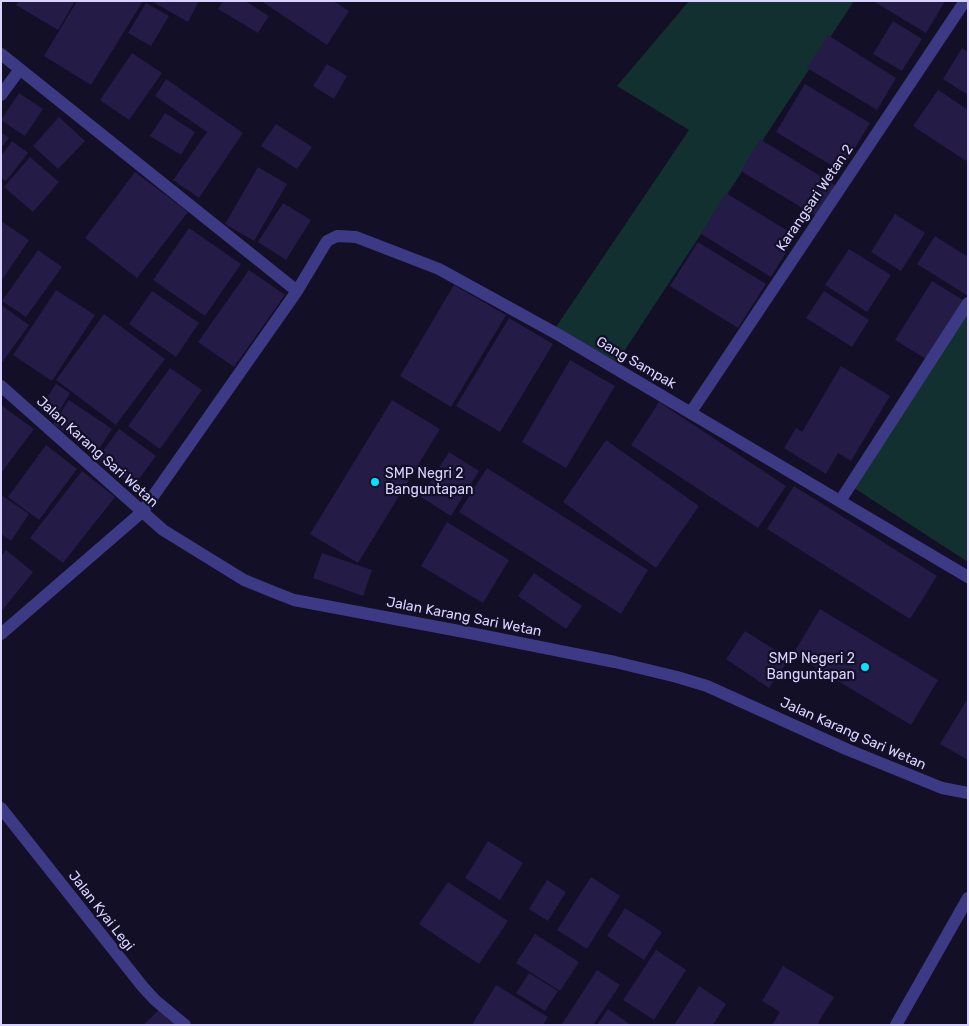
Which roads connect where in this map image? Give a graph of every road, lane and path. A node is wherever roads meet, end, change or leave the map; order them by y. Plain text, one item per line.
1 (965, 1) edge
2 (1, 54) edge
3 (20, 69) junction
4 (1, 95) edge
5 (297, 291) junction
6 (968, 303) edge
7 (1, 386) edge
8 (691, 412) junction
9 (840, 501) junction
10 (142, 512) junction
11 (968, 577) edge
12 (1, 634) edge
13 (968, 793) edge
14 (1, 808) edge
15 (968, 898) edge
16 (185, 1025) edge
17 (896, 1025) edge

1 - 8 street, Karangsari Wetan 2
2 - 3 street
3 - 4 street
3 - 5 street
5 - 8 street, Gang Sampak
5 - 10 street
6 - 9 street
7 - 10 street, Jalan Karang Sari Wetan
8 - 9 street, Gang Sampak
9 - 11 street, Gang Sampak
10 - 12 street
10 - 13 street, Jalan Karang Sari Wetan
14 - 16 street, Jalan Kyai Legi
15 - 17 street

